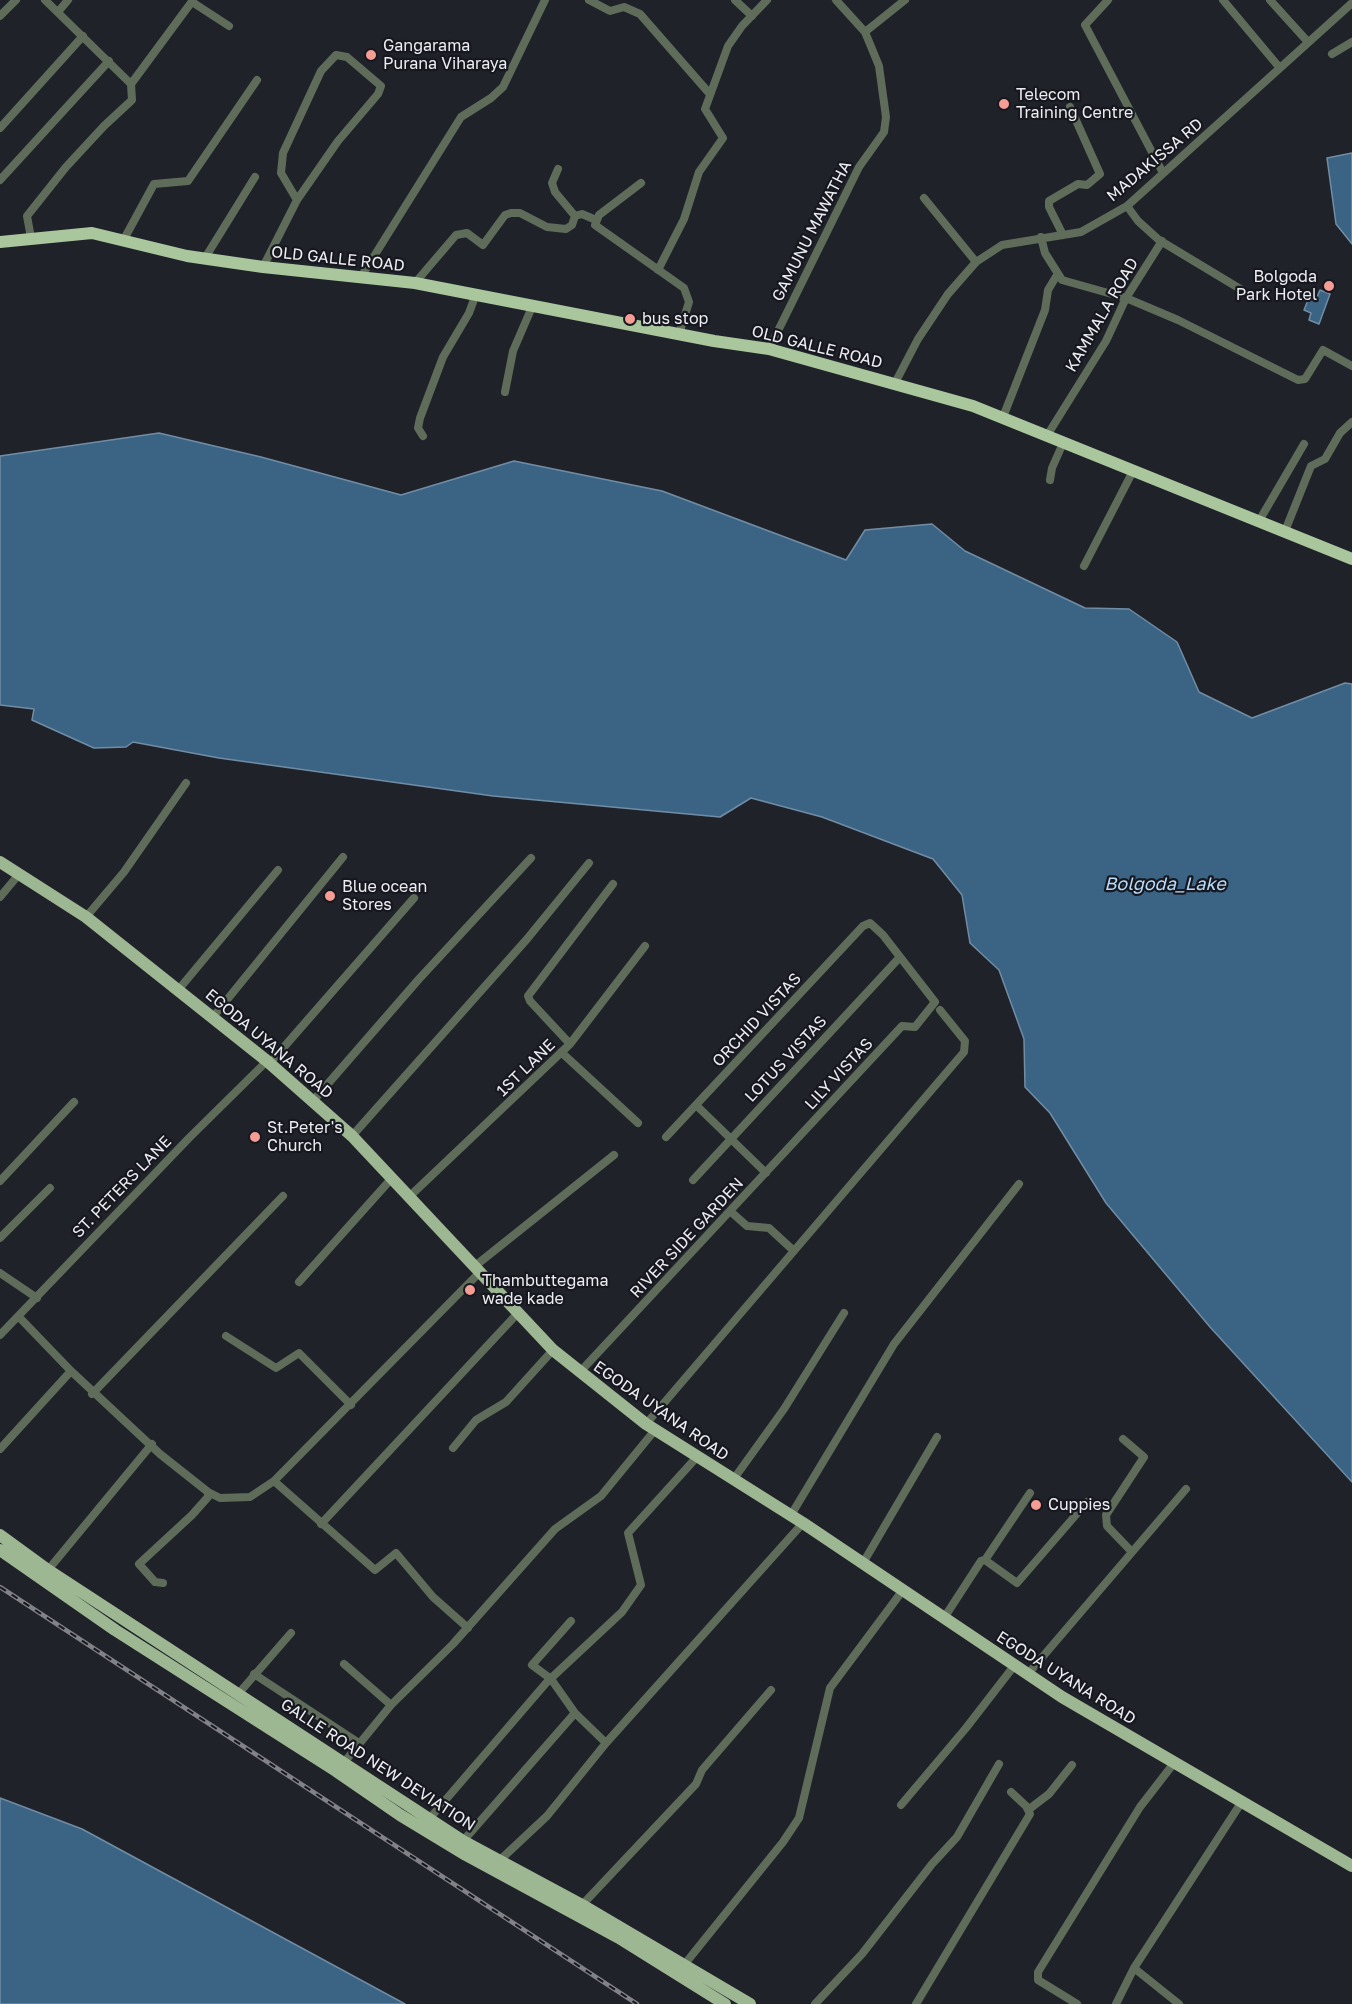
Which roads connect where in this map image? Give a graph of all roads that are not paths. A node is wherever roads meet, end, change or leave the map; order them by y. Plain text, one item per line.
1 (16, 0) edge
2 (45, 0) edge
3 (68, 0) edge
4 (545, 0) edge
5 (589, 0) edge
6 (735, 0) edge
7 (767, 0) edge
8 (836, 0) edge
9 (905, 0) edge
10 (1108, 0) edge
11 (1223, 0) edge
12 (1270, 0) edge
13 (193, 1) edge
14 (1348, 5) edge
15 (58, 12) junction
16 (0, 16) edge
17 (752, 16) junction
18 (229, 26) dead end
19 (865, 32) junction
20 (83, 36) junction
21 (1308, 42) junction
22 (1352, 42) edge
23 (1332, 54) dead end
24 (109, 61) junction
25 (1279, 67) junction
26 (257, 80) dead end
27 (130, 84) junction
28 (709, 93) junction
29 (1070, 107) dead end
30 (0, 129) edge
31 (558, 169) dead end
32 (1163, 173) junction
33 (255, 177) dead end
34 (0, 180) edge
35 (641, 183) dead end
36 (924, 198) dead end
37 (297, 200) junction
38 (1127, 206) junction
39 (574, 216) junction
40 (596, 220) junction
41 (1063, 235) junction
42 (1041, 237) junction
43 (31, 238) junction
44 (123, 241) junction
45 (1162, 241) junction
46 (0, 242) edge
47 (206, 258) junction
48 (976, 262) junction
49 (263, 267) junction
50 (658, 270) junction
51 (1057, 275) junction
52 (361, 277) junction
53 (415, 283) junction
54 (1242, 290) dead end
55 (476, 294) junction
56 (1126, 298) junction
57 (532, 307) junction
58 (679, 334) junction
59 (769, 349) junction
60 (1352, 366) edge
61 (895, 383) junction
62 (505, 392) dead end
63 (1003, 417) junction
64 (1352, 422) edge
65 (1048, 434) junction
66 (423, 436) dead end
67 (1064, 441) junction
68 (1304, 444) dead end
69 (1134, 471) junction
70 (1050, 480) dead end
71 (1259, 521) junction
72 (1285, 531) junction
73 (1352, 560) edge
74 (1084, 566) dead end
75 (186, 783) dead end
76 (343, 857) dead end
77 (531, 858) dead end
78 (0, 862) edge
79 (589, 863) dead end
80 (278, 870) dead end
81 (20, 873) junction
82 (613, 884) dead end
83 (0, 897) edge
84 (414, 898) dead end
85 (86, 917) junction
86 (645, 946) dead end
87 (900, 957) junction
88 (179, 989) junction
89 (940, 1010) dead end
90 (213, 1017) junction
91 (570, 1044) junction
92 (561, 1052) junction
93 (268, 1062) junction
94 (74, 1102) dead end
95 (312, 1102) junction
96 (696, 1105) junction
97 (638, 1123) dead end
98 (351, 1136) junction
99 (666, 1137) dead end
100 (731, 1139) junction
101 (614, 1155) dead end
102 (766, 1173) junction
103 (392, 1178) junction
104 (693, 1180) dead end
105 (0, 1181) edge
106 (1018, 1184) dead end
107 (50, 1188) dead end
108 (283, 1196) dead end
109 (410, 1196) junction
110 (730, 1211) junction
111 (0, 1238) edge
112 (794, 1251) junction
113 (477, 1269) junction
114 (0, 1273) edge
115 (299, 1282) dead end
116 (37, 1298) junction
117 (844, 1313) dead end
118 (517, 1314) junction
119 (19, 1317) junction
120 (0, 1335) edge
121 (226, 1336) dead end
122 (553, 1350) junction
123 (71, 1371) junction
124 (579, 1374) junction
125 (92, 1394) junction
126 (351, 1405) junction
127 (650, 1427) junction
128 (937, 1437) dead end
129 (1123, 1439) dead end
130 (152, 1444) junction
131 (453, 1448) dead end
132 (0, 1449) edge
133 (696, 1458) junction
134 (733, 1480) junction
135 (274, 1481) junction
136 (1186, 1489) dead end
137 (208, 1492) junction
138 (1030, 1493) dead end
139 (1087, 1502) dead end
140 (791, 1515) junction
141 (803, 1523) junction
142 (321, 1524) junction
143 (0, 1535) edge
144 (0, 1550) edge
145 (1132, 1552) junction
146 (985, 1560) junction
147 (863, 1563) junction
148 (48, 1570) junction
149 (163, 1583) dead end
150 (903, 1590) junction
151 (944, 1618) junction
152 (572, 1621) dead end
153 (468, 1628) junction
154 (291, 1632) dead end
155 (344, 1664) dead end
156 (1014, 1666) junction
157 (254, 1674) junction
158 (1027, 1676) junction
159 (551, 1679) junction
160 (771, 1690) dead end
161 (239, 1693) junction
162 (391, 1705) junction
163 (575, 1713) junction
164 (359, 1743) junction
165 (606, 1743) junction
166 (1174, 1763) junction
167 (999, 1764) dead end
168 (1072, 1765) dead end
169 (340, 1767) junction
170 (1011, 1792) dead end
171 (1241, 1803) junction
172 (901, 1805) dead end
173 (1028, 1810) junction
174 (430, 1818) junction
175 (463, 1841) junction
176 (499, 1861) junction
177 (1352, 1866) edge
178 (582, 1905) junction
179 (684, 1965) junction
180 (1134, 1968) junction
181 (725, 2004) edge
182 (750, 2004) edge
183 (815, 2004) edge
184 (916, 2004) edge
185 (1077, 2004) edge
186 (1116, 2004) edge
187 (1179, 2004) edge

1 - 16 street
2 - 15 street
3 - 15 street
4 - 52 street
5 - 28 street
6 - 17 street
7 - 17 street
8 - 19 street, GAMUNU MAWATHA
9 - 19 street
10 - 32 street
11 - 25 street
12 - 21 street
13 - 18 street
13 - 27 street
14 - 21 street, MADAKISSA RD
15 - 20 street
17 - 28 street
19 - 59 street, GAMUNU MAWATHA
20 - 24 street
20 - 30 street
21 - 25 street, MADAKISSA RD
22 - 23 street
24 - 27 street
24 - 34 street
25 - 32 street, MADAKISSA RD
26 - 44 street
27 - 43 street
28 - 50 street
29 - 41 street
31 - 39 street
32 - 38 street, MADAKISSA RD
33 - 47 street
35 - 40 street
36 - 48 street
37 - 37 street
37 - 49 street
38 - 41 street, MADAKISSA RD
38 - 45 street
39 - 40 street
39 - 53 street
40 - 50 street
41 - 42 street, MADAKISSA RD
42 - 48 street, MADAKISSA RD
42 - 51 street
43 - 44 highway, OLD GALLE ROAD
43 - 46 highway, OLD GALLE ROAD
44 - 47 highway, OLD GALLE ROAD
45 - 54 street
45 - 56 street, KAMMALA ROAD
47 - 49 highway, OLD GALLE ROAD
48 - 61 street, MADAKISSA RD
49 - 52 highway, OLD GALLE ROAD
50 - 58 street
51 - 56 street
51 - 63 street
52 - 53 highway, OLD GALLE ROAD
53 - 55 highway, OLD GALLE ROAD
55 - 57 highway, OLD GALLE ROAD
55 - 66 street
56 - 60 street
56 - 65 street, KAMMALA ROAD
57 - 58 highway, OLD GALLE ROAD
57 - 62 street
58 - 59 highway, OLD GALLE ROAD
59 - 61 highway, OLD GALLE ROAD
61 - 63 highway, OLD GALLE ROAD
63 - 65 highway, OLD GALLE ROAD
64 - 72 street
65 - 67 highway, OLD GALLE ROAD
67 - 69 highway, OLD GALLE ROAD
67 - 70 street
68 - 71 street
69 - 71 highway, OLD GALLE ROAD
69 - 74 street
71 - 72 highway, OLD GALLE ROAD
72 - 73 highway, OLD GALLE ROAD
75 - 85 street
76 - 90 street
77 - 95 street
78 - 81 main road, EGODA UYANA ROAD
79 - 98 street
80 - 88 street
81 - 83 street
81 - 85 main road, EGODA UYANA ROAD
82 - 91 street
84 - 93 street, ST. PETERS LANE
85 - 88 main road, EGODA UYANA ROAD
86 - 91 street, 1ST LANE
87 - 96 street, ORCHID VISTAS
87 - 100 street, LOTUS VISTAS
87 - 102 street, LILY VISTAS
88 - 90 main road, EGODA UYANA ROAD
89 - 112 street
90 - 93 main road, EGODA UYANA ROAD
91 - 92 street, 1ST LANE
92 - 97 street
92 - 109 street, 1ST LANE
93 - 95 main road, EGODA UYANA ROAD
93 - 116 street, ST. PETERS LANE
94 - 105 street
95 - 98 main road, EGODA UYANA ROAD
96 - 99 street, ORCHID VISTAS
96 - 100 street
98 - 103 main road, EGODA UYANA ROAD
100 - 102 street
100 - 104 street, LOTUS VISTAS
101 - 113 street
102 - 110 street, RIVER SIDE GARDEN
103 - 109 main road, EGODA UYANA ROAD
103 - 115 street
106 - 140 street
107 - 111 street
108 - 125 street
109 - 113 main road, EGODA UYANA ROAD
110 - 112 street
110 - 124 street, RIVER SIDE GARDEN
112 - 127 street
113 - 118 main road, EGODA UYANA ROAD
113 - 126 street
114 - 116 street
116 - 119 street, ST. PETERS LANE
117 - 134 street
118 - 122 main road, EGODA UYANA ROAD
118 - 142 street
119 - 120 street, ST. PETERS LANE
119 - 123 street
121 - 126 street
122 - 124 main road, EGODA UYANA ROAD
122 - 131 street
123 - 125 street
123 - 132 street
124 - 127 main road, EGODA UYANA ROAD
125 - 130 street
126 - 135 street
127 - 133 main road, EGODA UYANA ROAD
127 - 153 street
128 - 147 street
129 - 145 street
130 - 137 street
130 - 148 street
133 - 134 main road, EGODA UYANA ROAD
133 - 159 street
134 - 140 main road, EGODA UYANA ROAD
135 - 137 street
135 - 142 street
136 - 145 street
137 - 149 street
138 - 146 street
139 - 146 street
140 - 141 main road, EGODA UYANA ROAD
141 - 147 main road, EGODA UYANA ROAD
141 - 165 street
142 - 153 street
143 - 148 main road, GALLE ROAD NEW DEVIATION
144 - 169 main road, GALLE ROAD NEW DEVIATION
145 - 158 street
146 - 151 street
147 - 150 main road, EGODA UYANA ROAD
148 - 161 main road, GALLE ROAD NEW DEVIATION
150 - 151 main road, EGODA UYANA ROAD
150 - 179 street
151 - 156 main road, EGODA UYANA ROAD
152 - 159 street
153 - 162 street
154 - 157 street
155 - 162 street
156 - 158 main road, EGODA UYANA ROAD
156 - 172 street
157 - 161 street
157 - 164 street
158 - 166 main road, EGODA UYANA ROAD
159 - 163 street
159 - 174 street
160 - 178 street
161 - 169 main road, GALLE ROAD NEW DEVIATION
162 - 164 street
163 - 165 street
163 - 175 street
164 - 169 street
165 - 176 street
166 - 171 main road, EGODA UYANA ROAD
166 - 185 street
167 - 183 street
168 - 173 street
169 - 174 main road, GALLE ROAD NEW DEVIATION
169 - 181 main road, GALLE ROAD NEW DEVIATION
170 - 173 street
171 - 177 main road, EGODA UYANA ROAD
171 - 180 street
173 - 184 street
174 - 175 main road, GALLE ROAD NEW DEVIATION
175 - 176 main road, GALLE ROAD NEW DEVIATION
176 - 178 main road, GALLE ROAD NEW DEVIATION
178 - 179 main road, GALLE ROAD NEW DEVIATION
179 - 182 main road, GALLE ROAD NEW DEVIATION
180 - 186 street
180 - 187 street

